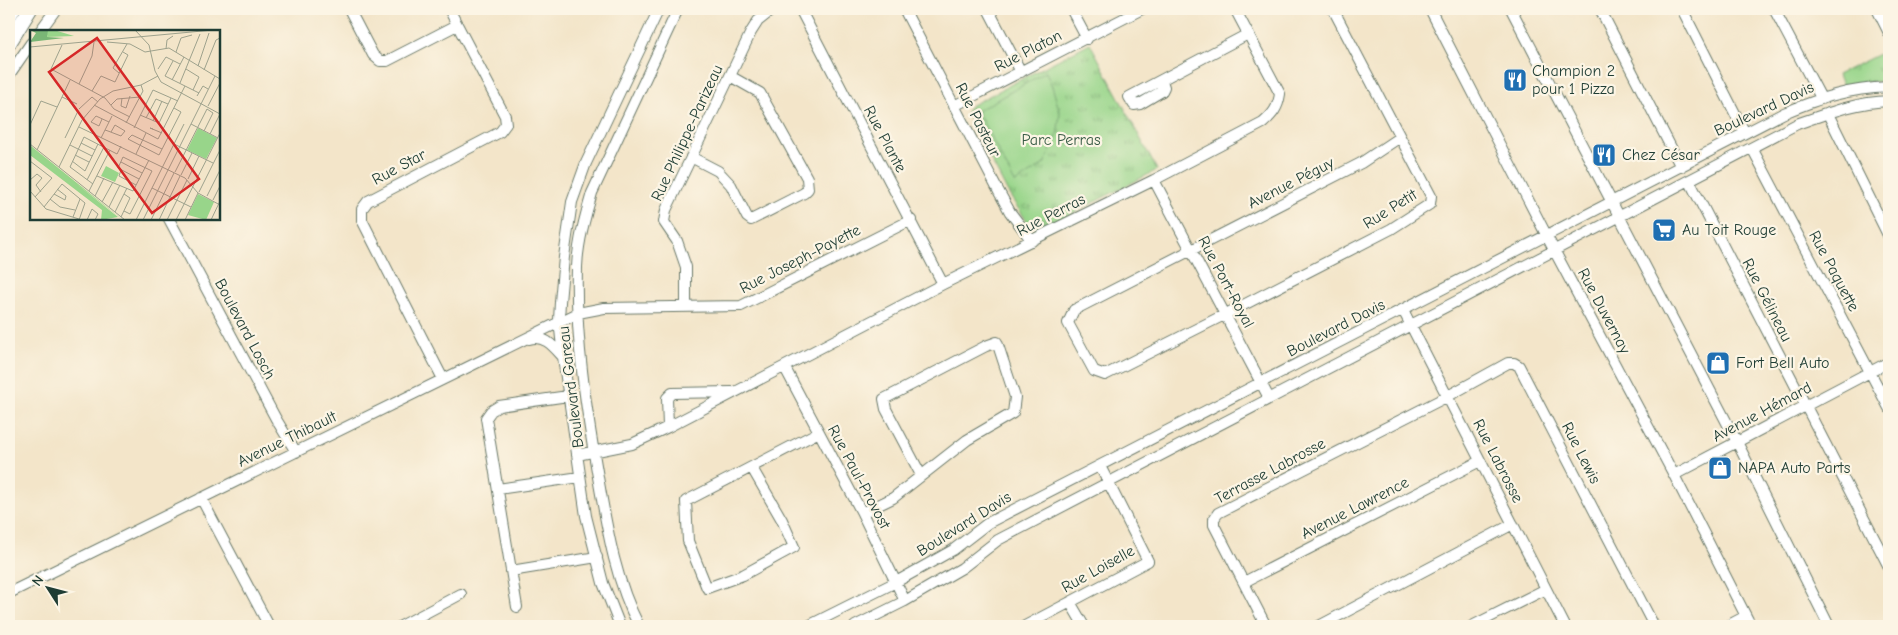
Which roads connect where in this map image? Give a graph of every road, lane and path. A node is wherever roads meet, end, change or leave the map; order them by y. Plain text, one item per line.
1 (13, 9) edge
2 (30, 9) edge
3 (56, 9) edge
4 (350, 9) edge
5 (449, 9) edge
6 (659, 9) edge
7 (678, 9) edge
8 (773, 9) edge
9 (800, 9) edge
10 (904, 9) edge
11 (988, 9) edge
12 (1071, 9) edge
13 (1142, 9) edge
14 (1235, 9) edge
15 (1333, 9) edge
16 (1430, 9) edge
17 (1511, 9) edge
18 (1600, 9) edge
19 (1682, 9) edge
20 (1774, 9) edge
21 (1877, 9) edge
22 (9, 16) edge
23 (457, 25) junction
24 (41, 30) edge
25 (1889, 32) edge
26 (1248, 34) junction
27 (1087, 39) junction
28 (9, 43) edge
29 (28, 54) edge
30 (1021, 72) junction
31 (9, 74) edge
32 (730, 76) junction
33 (1162, 81) dead end
34 (1889, 87) edge
35 (1821, 98) junction
36 (1889, 101) edge
37 (954, 106) junction
38 (1828, 114) junction
39 (1746, 133) junction
40 (1400, 137) junction
41 (1752, 148) junction
42 (691, 157) junction
43 (1681, 167) junction
44 (1664, 175) junction
45 (1154, 180) junction
46 (1689, 180) junction
47 (1672, 188) junction
48 (1611, 202) junction
49 (1619, 216) junction
50 (170, 220) edge
51 (910, 220) junction
52 (1547, 235) junction
53 (1889, 237) edge
54 (1032, 241) junction
55 (1192, 249) junction
56 (1554, 250) junction
57 (943, 284) junction
58 (686, 307) junction
59 (1402, 310) junction
60 (578, 313) junction
61 (1226, 314) junction
62 (559, 320) junction
63 (1411, 325) junction
64 (518, 342) junction
65 (563, 357) junction
66 (1889, 362) edge
67 (785, 368) junction
68 (1871, 372) junction
69 (443, 379) junction
70 (1262, 383) junction
71 (736, 392) junction
72 (568, 396) junction
73 (1448, 396) junction
74 (1269, 398) junction
75 (1805, 406) junction
76 (1889, 408) edge
77 (668, 427) junction
78 (819, 432) junction
79 (1737, 442) junction
80 (296, 452) junction
81 (594, 452) junction
82 (577, 454) junction
83 (1480, 461) junction
84 (1100, 466) junction
85 (752, 468) junction
86 (921, 475) junction
87 (1674, 475) junction
88 (580, 477) junction
89 (1109, 482) junction
90 (498, 489) junction
91 (201, 498) junction
92 (862, 513) junction
93 (1513, 524) junction
94 (597, 557) junction
95 (1889, 567) edge
96 (511, 571) junction
97 (896, 582) junction
98 (1244, 582) junction
99 (1546, 589) junction
100 (9, 593) edge
101 (461, 594) dead end
102 (905, 601) junction
103 (1070, 602) junction
104 (517, 607) dead end
105 (1746, 616) junction
106 (270, 626) edge
107 (401, 626) edge
108 (620, 626) edge
109 (639, 626) edge
110 (808, 626) edge
111 (855, 626) edge
112 (1025, 626) edge
113 (1084, 626) edge
114 (1266, 626) edge
115 (1319, 626) edge
116 (1472, 626) edge
117 (1565, 626) edge
118 (1654, 626) edge
119 (1727, 626) edge
120 (1751, 626) edge
121 (1829, 626) edge

1 - 22 highway
2 - 28 highway
3 - 24 street
4 - 23 street
5 - 23 street, Rue Star
6 - 62 street, Boulevard Gareau
7 - 60 street, Boulevard Gareau
8 - 32 street, Rue Philippe-Parizeau
9 - 51 street, Rue Plante
10 - 37 street, Rue Pasteur
11 - 30 street
12 - 27 street
13 - 27 street, Rue Platon
14 - 26 street, Rue Perras
15 - 40 street, Rue Petit
16 - 52 street, Rue Duvernay
17 - 48 street
18 - 43 street
19 - 39 street
20 - 35 street
21 - 25 street
23 - 69 street, Rue Star
26 - 33 street
26 - 45 street, Rue Perras
27 - 30 street, Rue Platon
29 - 31 street
30 - 37 street, Rue Platon
32 - 42 street, Rue Philippe-Parizeau
32 - 42 street
34 - 35 street, Boulevard Davis
35 - 39 street, Boulevard Davis
36 - 38 street, Boulevard Davis
37 - 54 street, Rue Pasteur
38 - 41 street, Boulevard Davis
38 - 53 street
39 - 43 street, Boulevard Davis
40 - 55 street, Avenue Péguy
40 - 61 street, Rue Petit
41 - 46 street, Boulevard Davis
41 - 68 street, Rue Paquette
42 - 58 street, Rue Philippe-Parizeau
43 - 44 street, Boulevard Davis
44 - 47 street
44 - 48 street, Boulevard Davis
45 - 54 street, Rue Perras
45 - 55 street, Rue Port-Royal
46 - 47 street, Boulevard Davis
46 - 75 street, Rue Gélineau
47 - 49 street, Boulevard Davis
48 - 49 street
48 - 52 street, Boulevard Davis
49 - 56 street, Boulevard Davis
49 - 79 street
50 - 80 street, Boulevard Losch
51 - 57 street, Rue Plante
51 - 58 street, Rue Joseph-Payette
52 - 56 street, Rue Duvernay
52 - 59 street, Boulevard Davis
54 - 57 street, Rue Perras
55 - 61 street, Rue Port-Royal
55 - 61 street, Avenue Péguy
56 - 63 street, Boulevard Davis
56 - 87 street, Rue Duvernay
57 - 67 street, Rue Perras
58 - 60 street, Rue Joseph-Payette
59 - 63 street, Rue Labrosse
59 - 70 street, Boulevard Davis
60 - 62 street, Avenue Thibault
60 - 81 street, Boulevard Gareau
61 - 70 street, Rue Port-Royal
62 - 64 street, Avenue Thibault
62 - 65 street, Boulevard Gareau
63 - 73 street, Rue Labrosse
63 - 74 street, Boulevard Davis
64 - 65 street
64 - 69 street, Avenue Thibault
65 - 72 street, Boulevard Gareau
66 - 68 street, Avenue Hémard
67 - 71 street, Rue Perras
67 - 78 street, Rue Paul-Provost
68 - 75 street, Avenue Hémard
68 - 76 street, Rue Paquette
69 - 80 street, Avenue Thibault
70 - 74 street, Rue Port-Royal
70 - 84 street, Boulevard Davis
71 - 77 street, Rue Perras
71 - 77 street, Rue Perras
72 - 82 street, Boulevard Gareau
72 - 90 street
73 - 83 street, Rue Labrosse
73 - 98 street, Terrasse Labrosse
73 - 118 street, Rue Lewis
74 - 89 street, Boulevard Davis
75 - 79 street, Avenue Hémard
75 - 95 street, Rue Gélineau
77 - 81 street, Rue Perras
78 - 85 street
78 - 92 street, Rue Paul-Provost
79 - 87 street, Avenue Hémard
79 - 121 street
80 - 91 street, Avenue Thibault
81 - 82 street, Rue Perras
81 - 109 street, Boulevard Gareau
82 - 88 street, Boulevard Gareau
83 - 93 street, Rue Labrosse
83 - 98 street, Avenue Lawrence
84 - 89 street, Rue Loiselle
84 - 97 street, Boulevard Davis
85 - 85 street
86 - 86 street
86 - 92 street
87 - 105 street, Rue Duvernay
88 - 90 street
88 - 94 street, Boulevard Gareau
89 - 102 street, Boulevard Davis
89 - 103 street, Rue Loiselle
90 - 96 street
91 - 100 street, Avenue Thibault
91 - 106 street
92 - 97 street, Rue Paul-Provost
93 - 99 street, Rue Labrosse
93 - 115 street
94 - 96 street
94 - 108 street, Boulevard Gareau
96 - 104 street
97 - 102 street, Rue Paul-Provost
97 - 110 street, Boulevard Davis
98 - 114 street, Terrasse Labrosse
99 - 116 street
99 - 117 street, Rue Labrosse
101 - 107 street
102 - 111 street, Boulevard Davis
103 - 112 street, Rue Loiselle
103 - 113 street
105 - 119 street
105 - 120 street, Rue Duvernay

